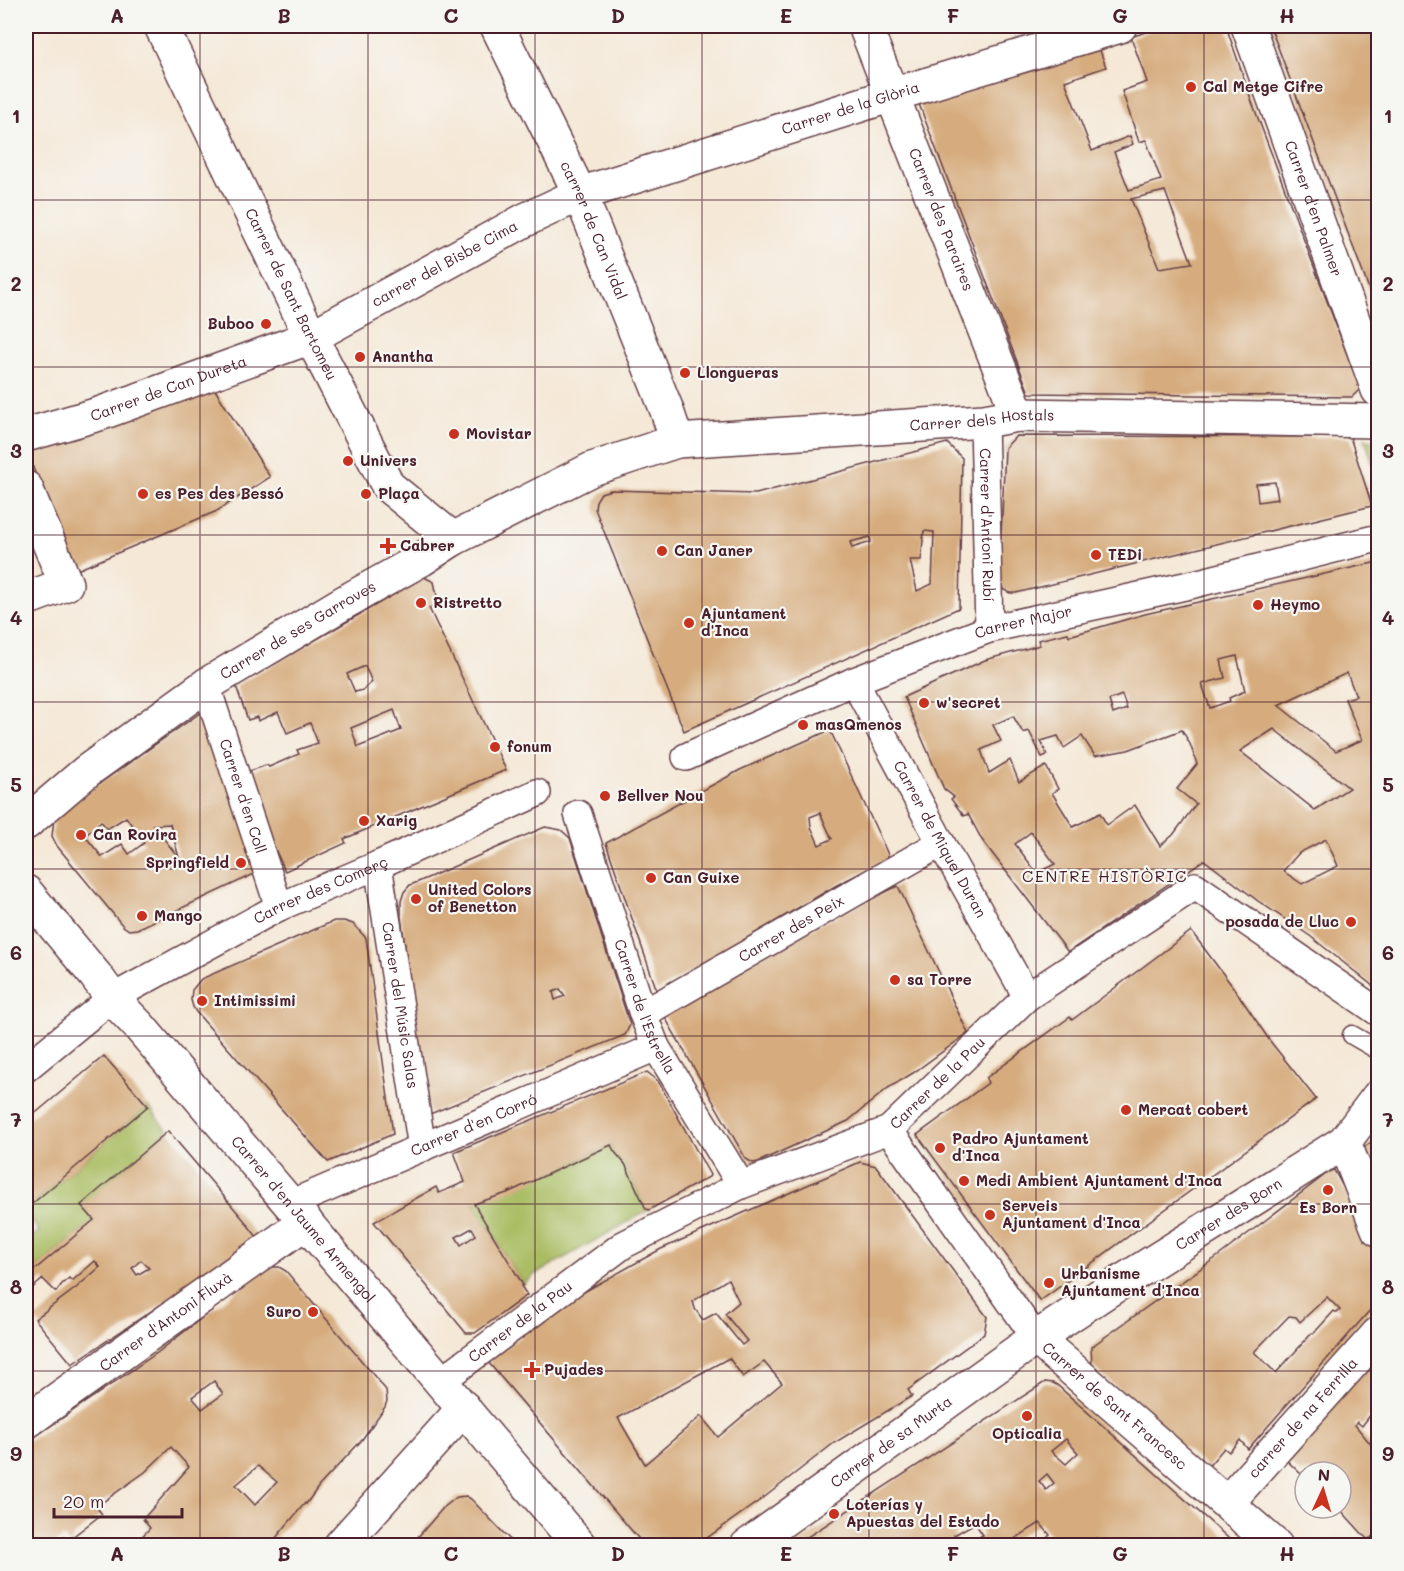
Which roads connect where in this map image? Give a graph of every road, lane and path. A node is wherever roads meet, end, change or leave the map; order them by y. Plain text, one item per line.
1 (161, 26) edge
2 (498, 26) edge
3 (866, 26) edge
4 (1120, 26) edge
5 (1248, 26) edge
6 (892, 96) junction
7 (580, 194) junction
8 (311, 337) junction
9 (1378, 390) edge
10 (1018, 415) junction
11 (984, 421) junction
12 (1378, 421) edge
13 (26, 435) edge
14 (676, 441) junction
15 (592, 469) joint
16 (26, 488) edge
17 (1378, 538) edge
18 (453, 539) junction
19 (26, 599) edge
20 (988, 629) junction
21 (854, 681) junction
22 (206, 685) junction
23 (686, 757) dead end
24 (537, 793) dead end
25 (578, 814) dead end
26 (26, 823) edge
27 (941, 843) junction
28 (378, 865) junction
29 (26, 892) edge
30 (279, 907) junction
31 (112, 998) junction
32 (1028, 998) junction
33 (1378, 1012) edge
34 (643, 1014) junction
35 (1352, 1035) dead end
36 (656, 1047) junction
37 (1378, 1050) edge
38 (26, 1068) edge
39 (1378, 1097) edge
40 (889, 1131) junction
41 (1344, 1142) junction
42 (422, 1148) junction
43 (741, 1185) junction
44 (298, 1213) junction
45 (1378, 1229) edge
46 (1378, 1334) edge
47 (1036, 1338) junction
48 (441, 1381) junction
49 (464, 1408) junction
50 (26, 1422) edge
51 (1227, 1503) junction
52 (340, 1545) edge
53 (580, 1545) edge
54 (747, 1545) edge
55 (1276, 1545) edge

1 - 8 street, Carrer de Sant Bartomeu
2 - 7 street, carrer de Can Vidal
3 - 6 street, Carrer des Paraires
4 - 6 street, Carrer de la Glòria
5 - 9 street, Carrer d'en Palmer
6 - 7 street, Carrer de la Glòria
6 - 10 street, Carrer des Paraires
7 - 8 street, carrer del Bisbe Cima
7 - 14 street, carrer de Can Vidal
8 - 13 street, Carrer de Can Dureta
8 - 18 street, Carrer de Sant Bartomeu
10 - 11 street, Carrer dels Hostals
10 - 12 street, Carrer dels Hostals
11 - 14 street, Carrer dels Hostals
11 - 20 street, Carrer d'Antoni Rubí
14 - 15 street, Carrer dels Hostals
15 - 18 street, Carrer de ses Garroves
16 - 19 street
17 - 20 street, Carrer Major
18 - 22 street, Carrer de ses Garroves
20 - 21 street, Carrer Major
21 - 23 street, Carrer Major
21 - 27 street, Carrer de Miquel Duran
22 - 26 street, Carrer de ses Garroves
22 - 30 street, Carrer d'en Coll
24 - 28 street, Carrer des Comerç
25 - 34 street, Carrer de l'Estrella
27 - 32 street, Carrer de Miquel Duran
27 - 34 street, Carrer des Peix
28 - 30 street, Carrer des Comerç
28 - 42 street, Carrer del Músic Salas
29 - 31 street, Carrer d'en Jaume Armengol
30 - 31 street, Carrer des Comerç
31 - 38 street, Carrer des Comerç
31 - 44 street, Carrer d'en Jaume Armengol
32 - 33 street, Carrer de la Pau
32 - 40 street, Carrer de la Pau
34 - 36 street, Carrer de l'Estrella
35 - 37 lane
36 - 42 street, Carrer d'en Corró
36 - 43 street, Carrer de l'Estrella
39 - 41 street, Carrer des Born
40 - 43 street, Carrer de la Pau
40 - 47 street, Carrer de Sant Francesc
41 - 45 street
41 - 47 street, Carrer des Born
42 - 44 street, Carrer d'en Corró
43 - 48 street, Carrer de la Pau
44 - 48 street, Carrer d'en Jaume Armengol
44 - 50 street, Carrer d'Antoni Fluxà
46 - 51 street, carrer de na Ferrilla
47 - 51 street, Carrer de Sant Francesc
47 - 54 street, Carrer de sa Murta
48 - 49 street, Carrer d'en Jaume Armengol
49 - 52 street
49 - 53 street, Carrer d'en Jaume Armengol
51 - 55 street, Carrer de Sant Francesc

